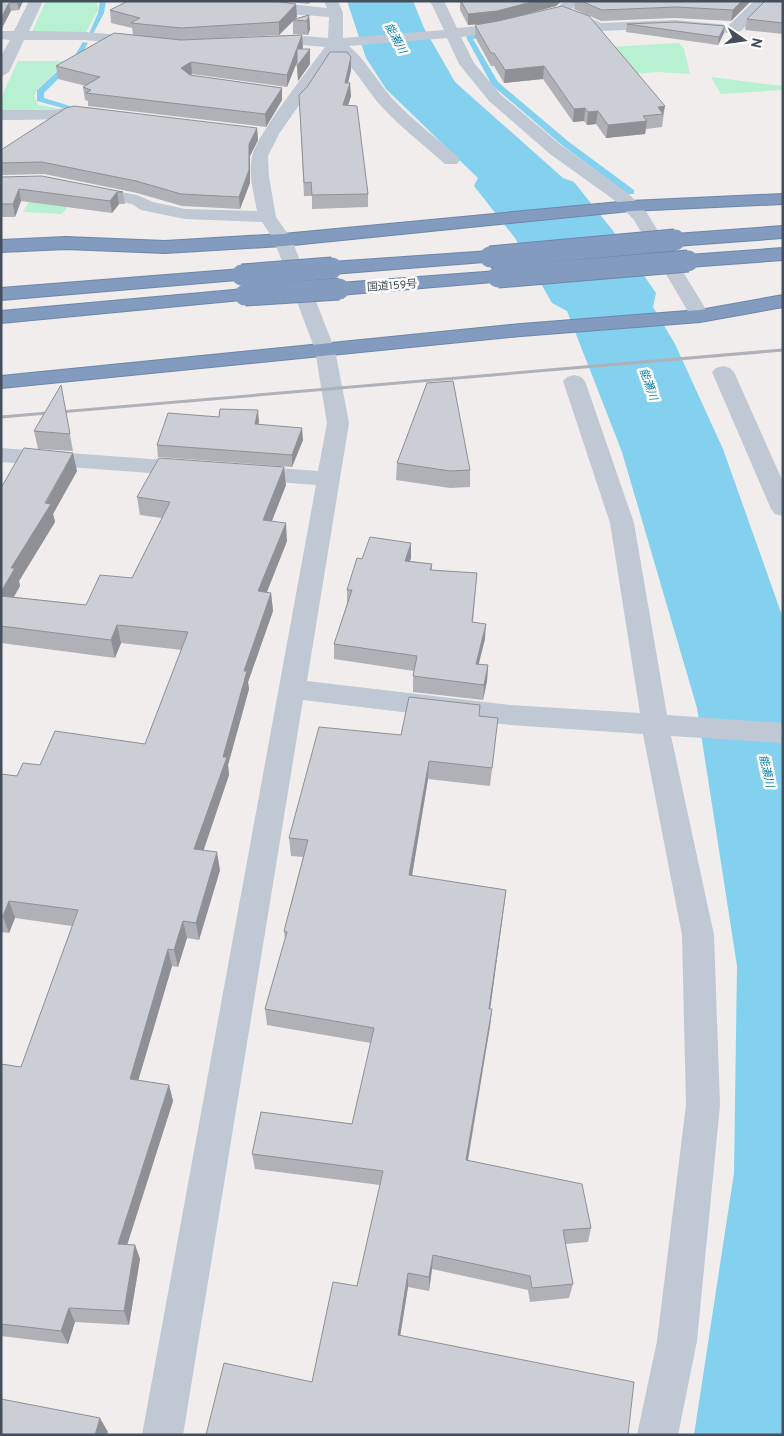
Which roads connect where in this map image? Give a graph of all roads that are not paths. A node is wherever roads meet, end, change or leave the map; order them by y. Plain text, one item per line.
1 (36, 1) edge
2 (243, 1) edge
3 (437, 1) edge
4 (540, 3) dead end
5 (756, 3) edge
6 (783, 6) edge
7 (333, 7) edge
8 (566, 7) edge
9 (446, 34) junction
10 (1, 35) edge
11 (20, 35) junction
12 (341, 42) junction
13 (153, 43) edge
14 (250, 43) edge
15 (1, 72) edge
16 (282, 94) edge
17 (300, 96) junction
18 (105, 114) edge
19 (1, 115) edge
20 (252, 132) edge
21 (271, 134) junction
22 (451, 160) dead end
23 (783, 185) edge
24 (72, 187) edge
25 (783, 199) edge
26 (649, 205) junction
27 (627, 206) junction
28 (275, 228) junction
29 (783, 232) edge
30 (1, 246) edge
31 (165, 247) junction
32 (783, 254) edge
33 (1, 262) edge
34 (1, 294) edge
35 (783, 301) edge
36 (783, 312) edge
37 (700, 315) junction
38 (1, 317) edge
39 (325, 350) junction
40 (259, 356) junction
41 (1, 363) edge
42 (723, 372) dead end
43 (574, 381) dead end
44 (1, 382) edge
45 (1, 456) edge
46 (327, 479) junction
47 (783, 509) edge
48 (291, 689) junction
49 (661, 724) junction
50 (783, 733) edge
51 (162, 1435) edge
52 (657, 1435) edge

1 - 11 street
2 - 7 street
3 - 9 street
4 - 8 street
5 - 6 street
5 - 8 street
7 - 12 street
8 - 9 street
9 - 12 street
9 - 27 street
10 - 11 street
11 - 13 street
11 - 15 street
12 - 14 street
12 - 17 street
12 - 22 street
16 - 17 street
17 - 21 street
18 - 19 street
20 - 21 street
21 - 28 street
23 - 26 highway
24 - 28 street
25 - 26 highway
26 - 27 highway
27 - 28 highway
27 - 37 street
28 - 31 highway
28 - 39 street
29 - 34 highway, 国道159号, bridge
30 - 31 highway
31 - 33 highway
32 - 38 highway, 国道159号, bridge
35 - 37 highway
36 - 37 highway
37 - 39 highway
39 - 40 highway
39 - 46 street
40 - 41 highway
40 - 44 highway
42 - 47 street
43 - 49 street
45 - 46 street
46 - 48 street
48 - 49 street
48 - 51 street
49 - 50 street
49 - 52 street

